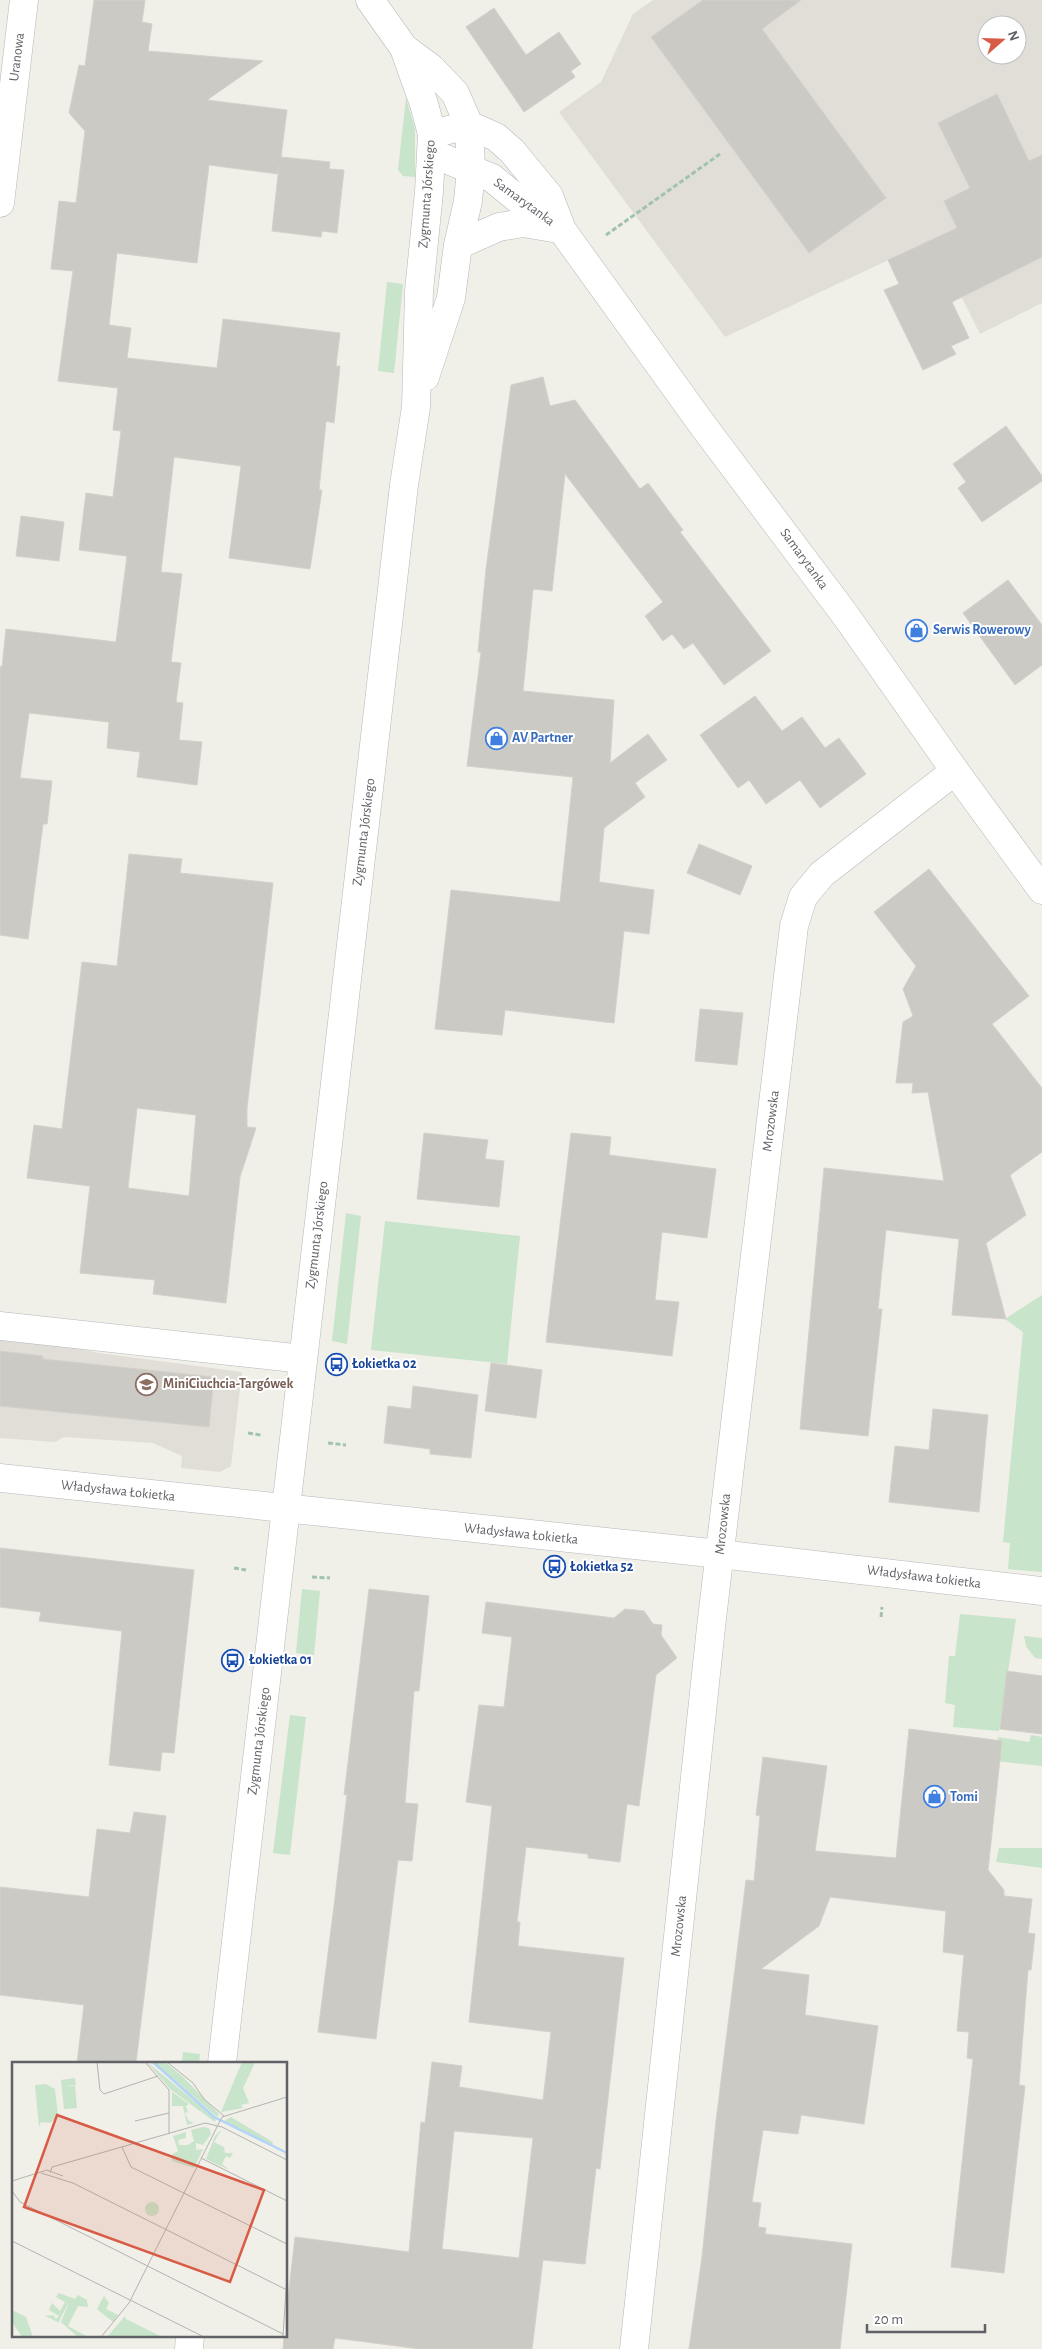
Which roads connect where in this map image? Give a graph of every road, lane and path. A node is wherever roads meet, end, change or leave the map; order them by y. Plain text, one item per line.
1 (24, 0) edge
2 (370, 0) edge
3 (404, 48) junction
4 (469, 125) junction
5 (431, 144) junction
6 (720, 154) dead end
7 (471, 169) junction
8 (0, 203) edge
9 (562, 230) junction
10 (606, 236) dead end
11 (458, 245) junction
12 (416, 407) junction
13 (955, 771) junction
14 (1042, 890) edge
15 (0, 1326) edge
16 (303, 1359) junction
17 (320, 1442) dead end
18 (346, 1445) dead end
19 (0, 1478) edge
20 (286, 1508) junction
21 (720, 1554) junction
22 (304, 1576) dead end
23 (330, 1578) dead end
24 (1042, 1591) edge
25 (222, 2062) edge
26 (190, 2336) edge
27 (189, 2349) edge
28 (634, 2349) edge

1 - 8 street, Uranowa
2 - 3 street
3 - 4 street, Zygmunta Jórskiego
3 - 5 street, Zygmunta Jórskiego
4 - 5 street
4 - 7 street, Zygmunta Jórskiego
4 - 9 street, Samarytanka
5 - 7 street, Samarytanka
5 - 12 street, Zygmunta Jórskiego
6 - 10 path
7 - 9 street, Samarytanka
7 - 11 street, Zygmunta Jórskiego
9 - 11 street, Samarytanka
9 - 13 street, Samarytanka
11 - 12 street, Zygmunta Jórskiego
12 - 16 street, Zygmunta Jórskiego
13 - 14 street, Samarytanka
13 - 21 street, Mrozowska
15 - 16 street
16 - 20 street, Zygmunta Jórskiego
17 - 18 path
19 - 20 street, Władysława Łokietka
20 - 21 street, Władysława Łokietka
20 - 25 street, Zygmunta Jórskiego
21 - 24 street, Władysława Łokietka
21 - 28 street, Mrozowska
22 - 23 path
26 - 27 street

